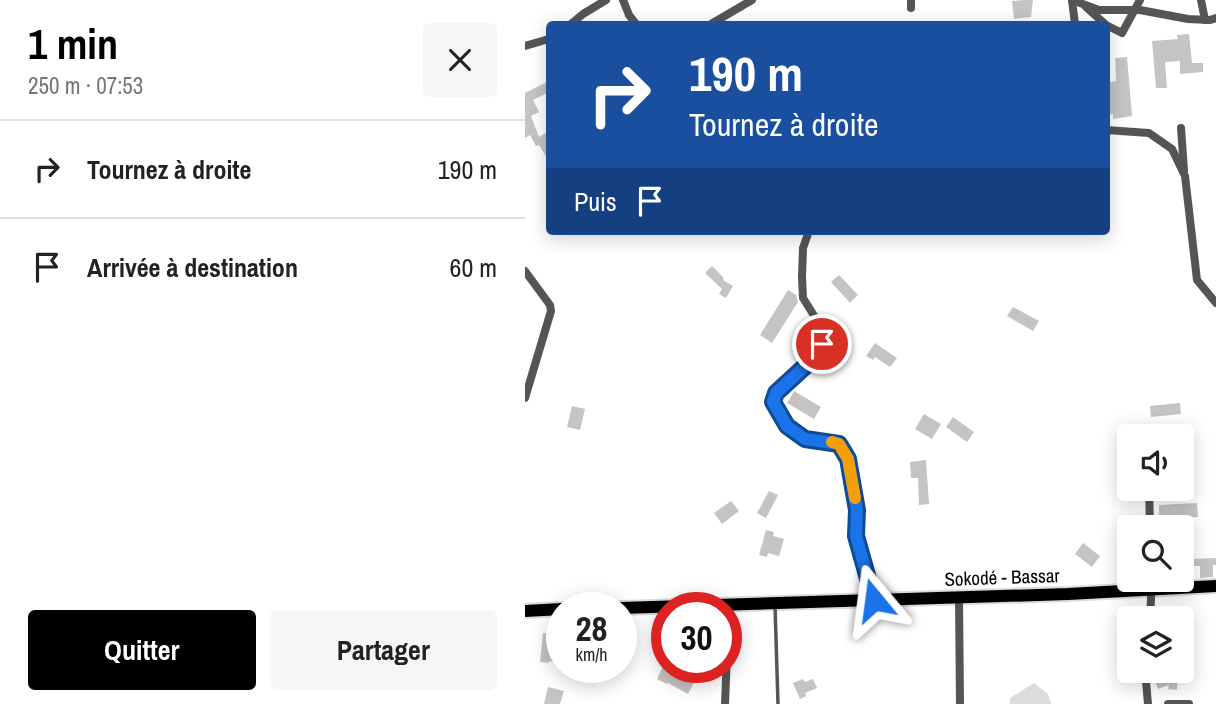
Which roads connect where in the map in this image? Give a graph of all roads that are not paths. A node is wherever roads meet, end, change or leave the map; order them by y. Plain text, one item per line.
1 (606, 0) edge
2 (623, 0) edge
3 (752, 0) edge
4 (1072, 0) edge
5 (1140, 0) edge
6 (1201, 0) edge
7 (1084, 5) junction
8 (1134, 10) junction
9 (1216, 18) edge
10 (1205, 20) junction
11 (575, 21) edge
12 (634, 21) edge
13 (717, 21) edge
14 (1075, 21) edge
15 (1102, 21) edge
16 (1110, 27) edge
17 (546, 40) edge
18 (525, 46) edge
19 (1181, 128) dead end
20 (1110, 130) edge
21 (1185, 176) junction
22 (808, 235) edge
23 (525, 271) edge
24 (1216, 303) edge
25 (525, 398) edge
26 (1194, 585) edge
27 (1216, 586) edge
28 (1117, 588) edge
29 (959, 597) junction
30 (874, 600) junction
31 (775, 603) junction
32 (742, 604) edge
33 (546, 610) edge
34 (525, 611) edge
35 (726, 683) edge
36 (1147, 683) edge
37 (725, 704) edge
38 (778, 704) edge
39 (960, 704) edge
40 (1148, 704) edge
41 (1168, 704) edge
42 (1189, 704) edge

1 - 11 street
2 - 12 street
3 - 13 street
4 - 7 street
4 - 14 street
5 - 8 street
6 - 10 street
7 - 8 street
7 - 15 street
8 - 10 street
8 - 16 street
9 - 10 street
17 - 18 street
19 - 21 street
20 - 21 street
21 - 24 street
22 - 30 street
23 - 25 street
26 - 27 main road, Sokodé - Bassar
28 - 29 main road, Sokodé - Bassar
29 - 30 main road, Sokodé - Bassar
29 - 39 street
30 - 31 main road, Sokodé - Bassar
31 - 32 main road, Sokodé - Bassar
31 - 38 lane
33 - 34 main road
35 - 37 street
36 - 40 street
41 - 42 street

